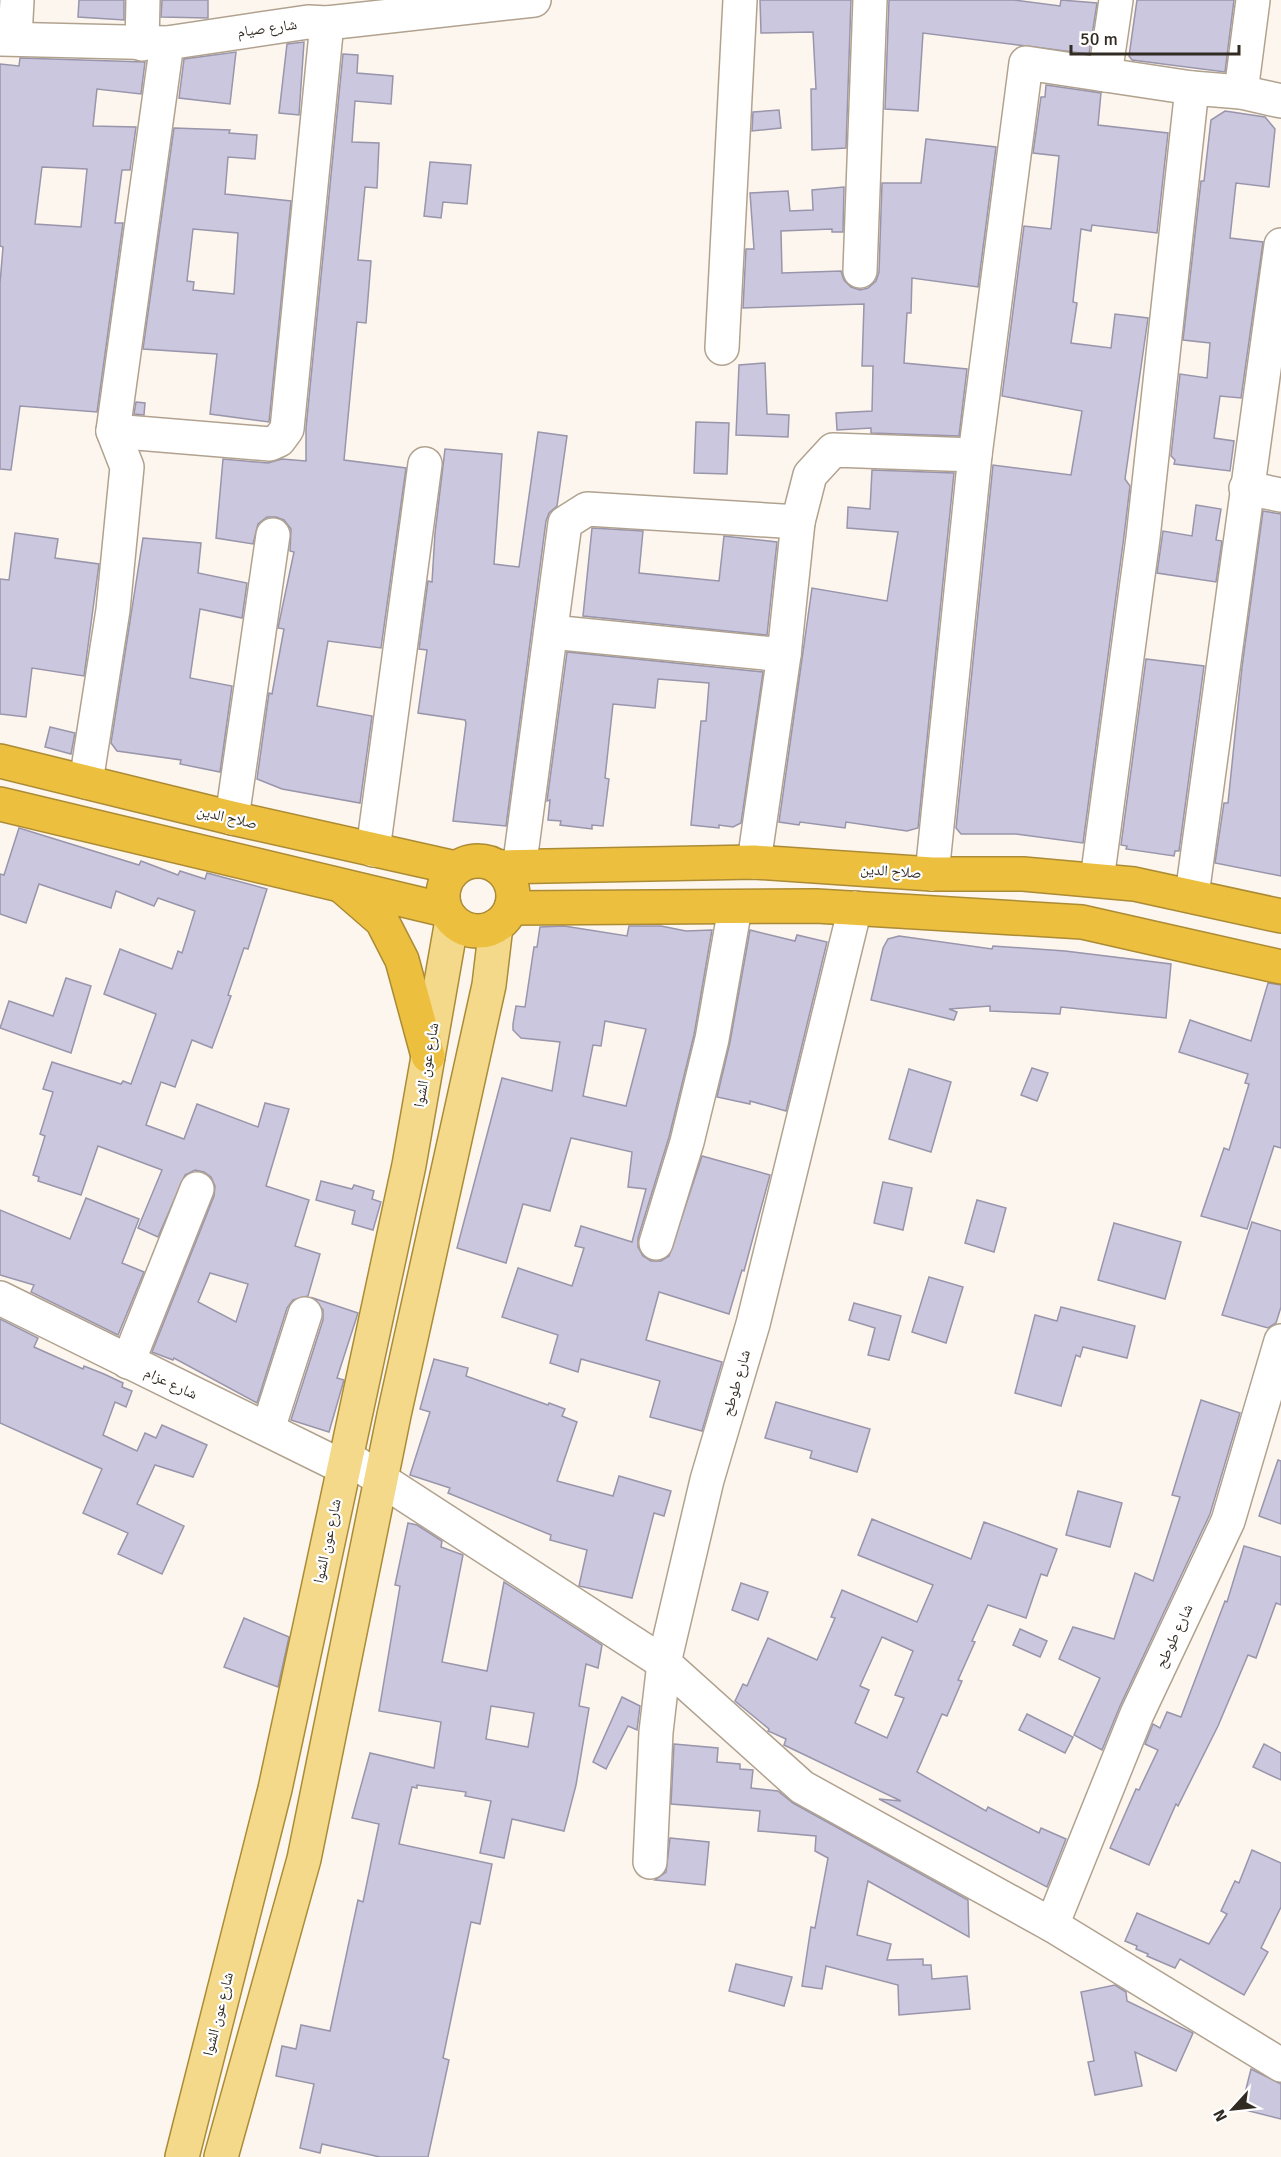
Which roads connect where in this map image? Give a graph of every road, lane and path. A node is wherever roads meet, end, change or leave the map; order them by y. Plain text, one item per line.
1 (17, 0) edge
2 (143, 0) edge
3 (534, 0) edge
4 (740, 0) edge
5 (870, 0) edge
6 (1116, 0) edge
7 (1253, 0) edge
8 (284, 12) edge
9 (327, 23) junction
10 (8, 39) edge
11 (154, 44) junction
12 (1105, 75) junction
13 (1192, 88) junction
14 (1241, 92) junction
15 (1281, 101) edge
16 (1281, 245) edge
17 (860, 271) dead end
18 (722, 348) dead end
19 (113, 431) junction
20 (975, 456) junction
21 (425, 464) dead end
22 (1246, 488) junction
23 (1281, 495) edge
24 (798, 522) junction
25 (273, 535) dead end
26 (551, 632) junction
27 (784, 655) junction
28 (0, 761) edge
29 (86, 782) junction
30 (0, 804) edge
31 (232, 818) junction
32 (373, 850) junction
33 (754, 862) junction
34 (456, 868) junction
35 (508, 868) junction
36 (932, 874) junction
37 (1097, 880) junction
38 (338, 883) junction
39 (1192, 895) junction
40 (735, 908) junction
41 (855, 908) junction
42 (449, 915) junction
43 (1281, 916) edge
44 (504, 917) junction
45 (1281, 967) edge
46 (428, 1056) junction
47 (197, 1189) dead end
48 (656, 1243) dead end
49 (0, 1298) edge
50 (305, 1314) dead end
51 (1281, 1341) edge
52 (128, 1362) junction
53 (1270, 1419) edge
54 (268, 1429) junction
55 (344, 1462) junction
56 (381, 1480) junction
57 (664, 1663) junction
58 (650, 1862) dead end
59 (1052, 1925) junction
60 (1281, 2065) edge
61 (182, 2157) edge
62 (221, 2157) edge

1 - 10 street
2 - 11 street
3 - 9 street, شارع صيام
4 - 18 street
5 - 17 street
6 - 12 street
7 - 14 street
8 - 9 street, شارع صيام
8 - 11 street, شارع صيام
9 - 19 street
10 - 11 street, شارع صيام
11 - 19 street
12 - 13 street
12 - 20 street
13 - 14 street
13 - 37 street
14 - 15 street
16 - 22 street
19 - 29 street
20 - 24 street
20 - 36 street
21 - 32 street
22 - 23 street
22 - 39 street
24 - 26 street
24 - 27 street
25 - 31 street
26 - 27 street
26 - 35 street
27 - 33 street
28 - 29 highway, صلاح الدين
29 - 31 highway, صلاح الدين
30 - 38 highway
31 - 32 highway, صلاح الدين
32 - 34 highway, صلاح الدين
33 - 35 highway, صلاح الدين
33 - 36 highway, صلاح الدين
34 - 35 highway
34 - 42 highway
35 - 44 highway
36 - 37 highway, صلاح الدين
37 - 39 highway, صلاح الدين
38 - 42 highway
38 - 46 highway
39 - 43 highway, صلاح الدين
40 - 41 highway
40 - 44 highway
40 - 48 street
41 - 45 highway
41 - 57 street, شارع طوطح
42 - 44 highway
42 - 46 main road, شارع عون الشوا
44 - 56 main road
46 - 55 main road, شارع عون الشوا
47 - 52 street
49 - 52 street, شارع عزام
50 - 54 street
51 - 53 street, شارع طوطح
52 - 54 street, شارع عزام
53 - 59 street, شارع طوطح
54 - 55 street, شارع عزام
55 - 56 street, شارع عزام
55 - 61 main road, شارع عون الشوا
56 - 57 street, شارع عزام
56 - 62 main road
57 - 58 street, شارع طوطح
57 - 59 street, شارع عزام
59 - 60 street, شارع عزام

